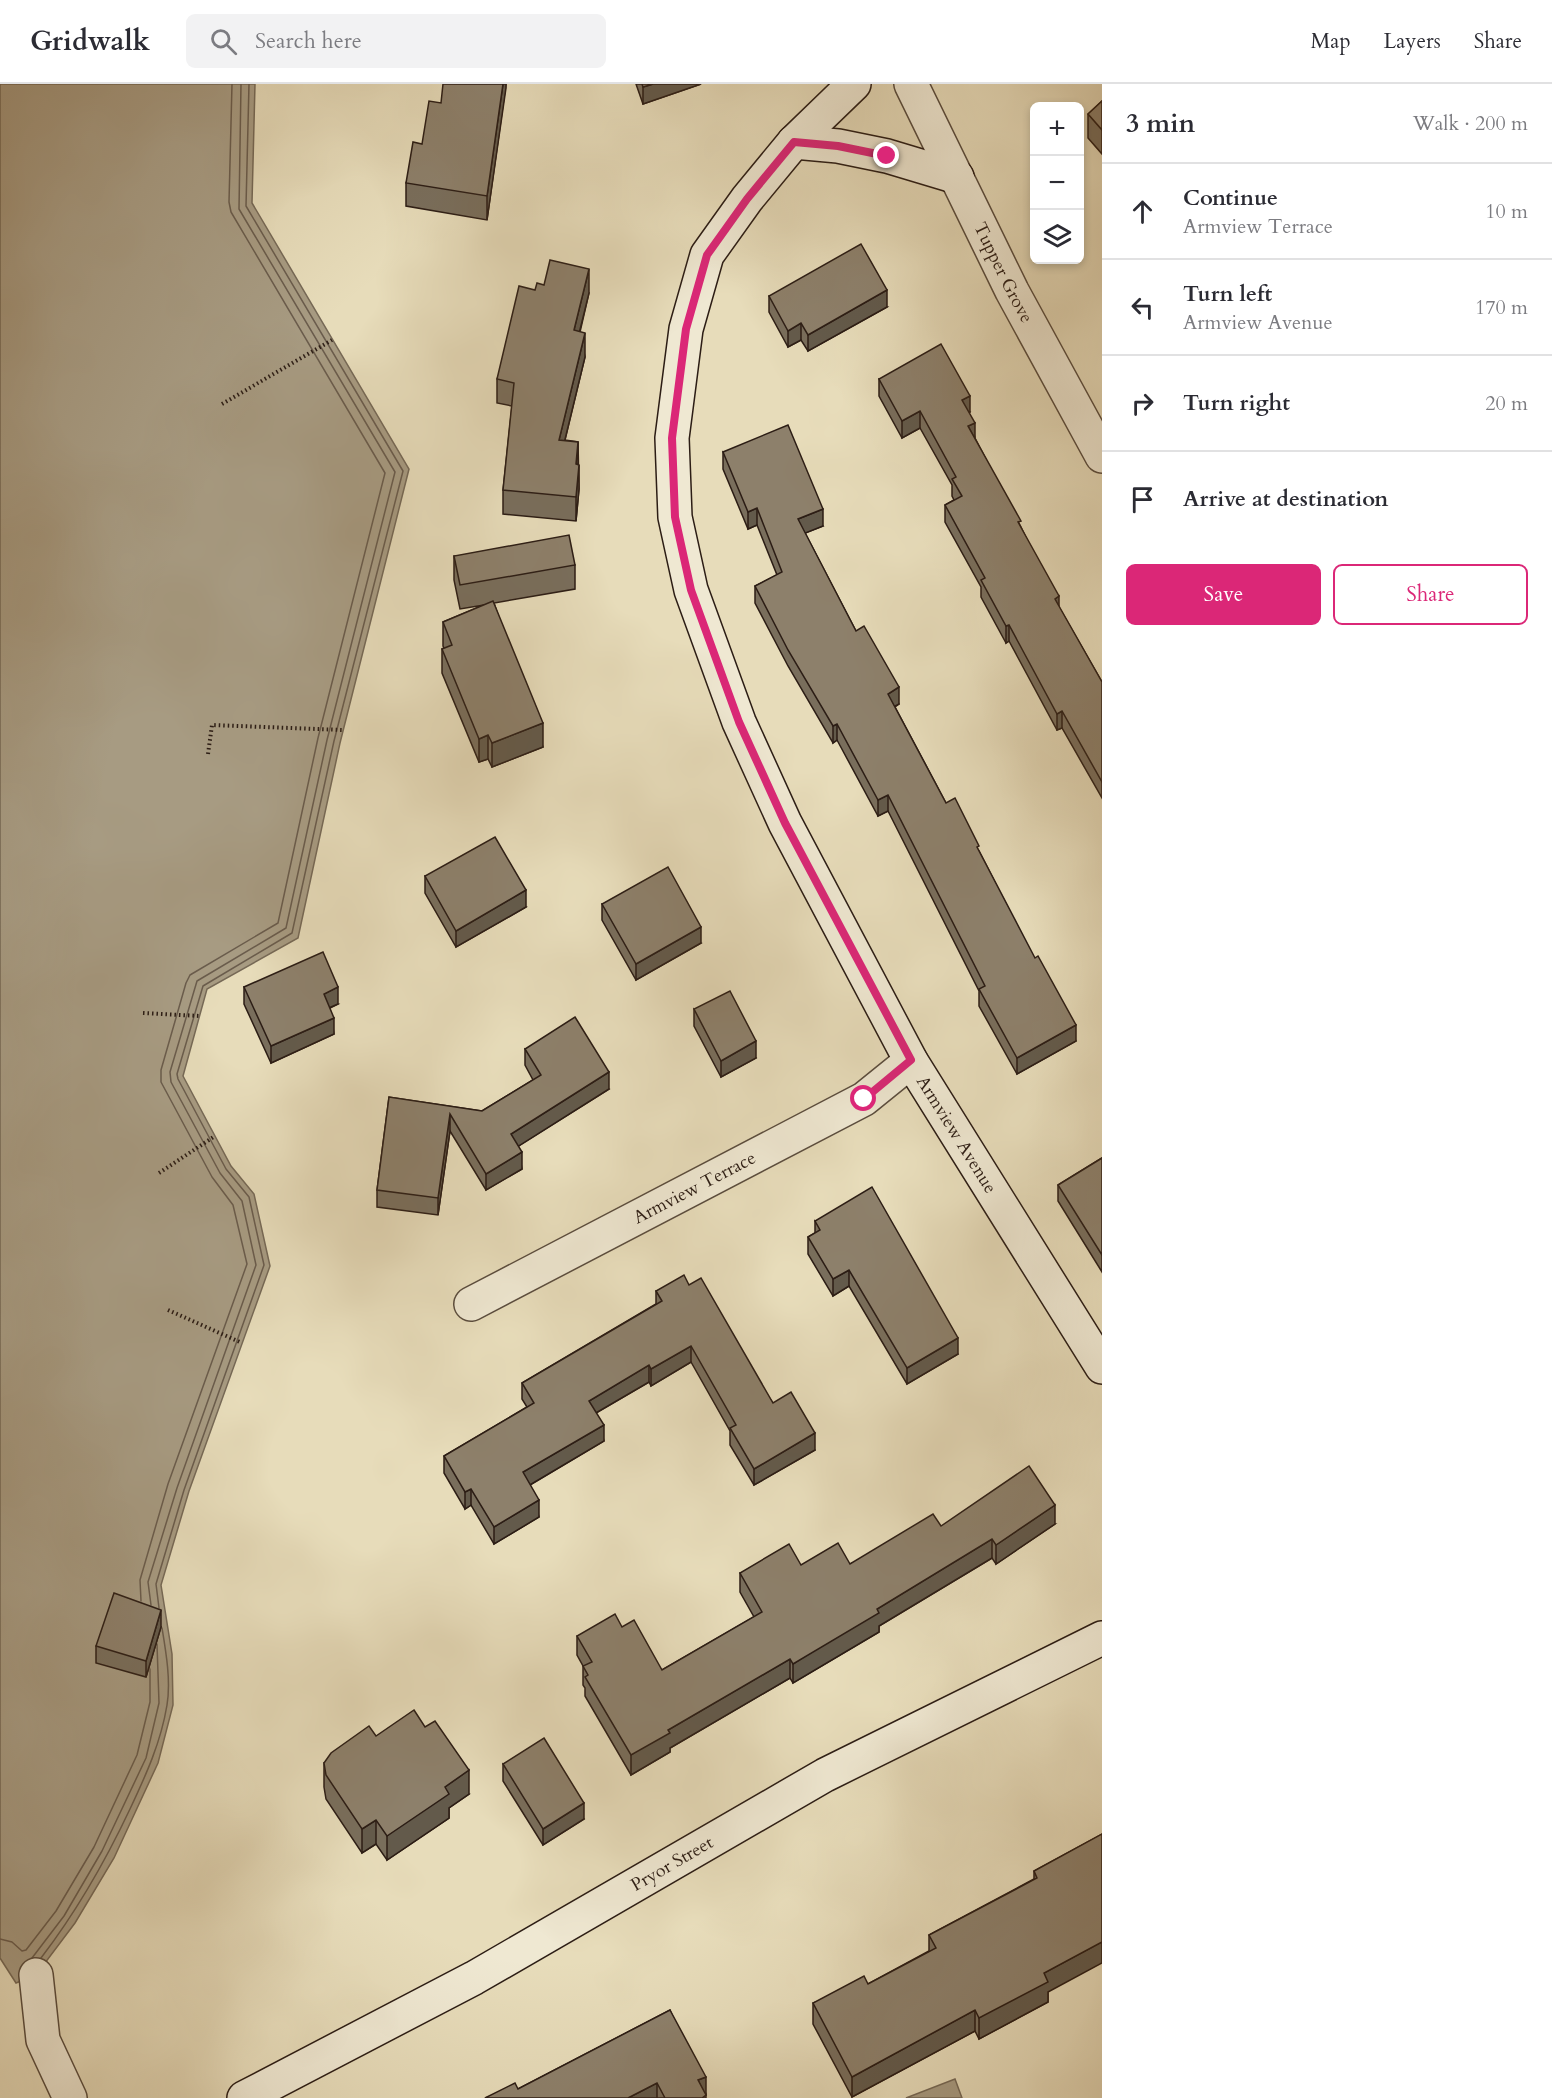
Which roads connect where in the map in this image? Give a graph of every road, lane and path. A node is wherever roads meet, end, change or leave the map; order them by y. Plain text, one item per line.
1 (854, 84) edge
2 (911, 84) edge
3 (794, 142) junction
4 (957, 177) junction
5 (332, 340) dead end
6 (222, 404) dead end
7 (1102, 456) edge
8 (343, 730) dead end
9 (208, 754) dead end
10 (143, 1012) dead end
11 (200, 1016) dead end
12 (911, 1060) junction
13 (215, 1136) dead end
14 (159, 1173) dead end
15 (471, 1304) dead end
16 (168, 1310) dead end
17 (242, 1342) dead end
18 (1102, 1367) edge
19 (1102, 1638) edge
20 (36, 1975) dead end
21 (70, 2098) edge
22 (244, 2098) edge

1 - 3 street, Armview Avenue
2 - 4 street, Tupper Grove
3 - 4 street
3 - 12 street, Armview Avenue
4 - 7 street, Tupper Grove
5 - 6 path
8 - 9 path
10 - 11 path
12 - 15 street, Armview Terrace
12 - 18 street, Armview Avenue
13 - 14 path
16 - 17 path
19 - 22 street, Pryor Street
20 - 21 street

